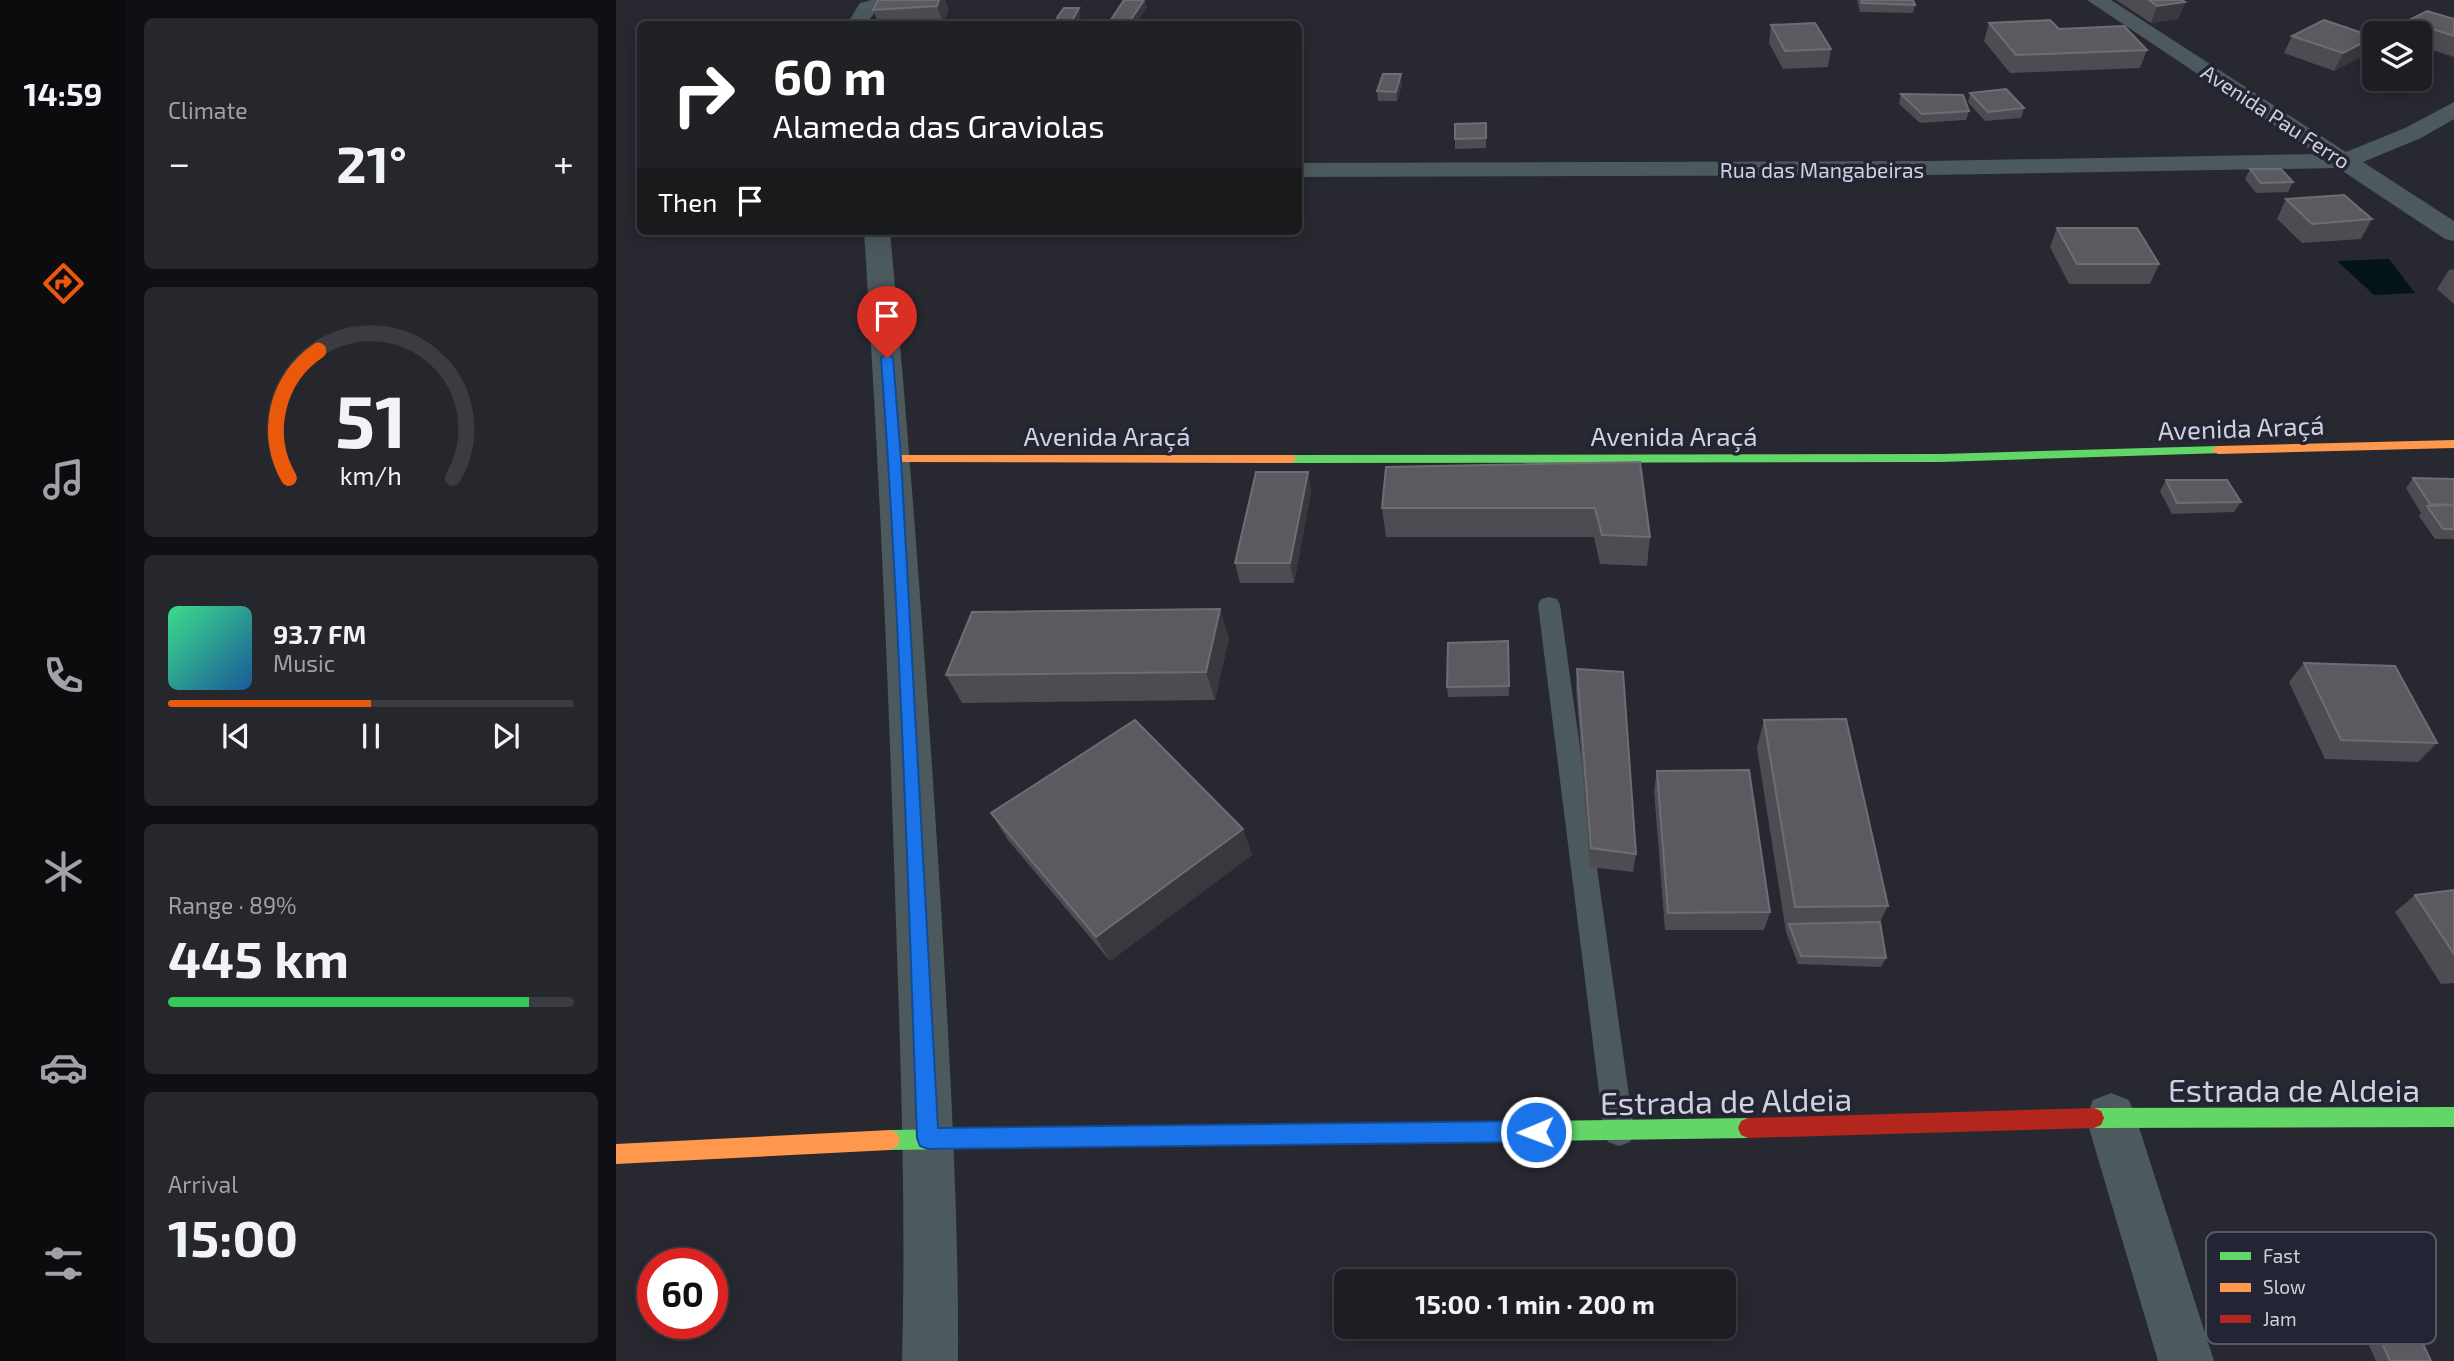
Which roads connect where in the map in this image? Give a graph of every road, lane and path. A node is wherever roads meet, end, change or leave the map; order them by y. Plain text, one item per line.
1 (902, 0) edge
2 (2097, 0) edge
3 (862, 21) edge
4 (2454, 109) edge
5 (2345, 161) junction
6 (1302, 170) edge
7 (2454, 233) edge
8 (877, 235) edge
9 (2454, 444) edge
10 (895, 459) junction
11 (1549, 605) dead end
12 (2454, 1117) edge
13 (2111, 1118) junction
14 (1619, 1131) junction
15 (928, 1138) junction
16 (619, 1154) edge
17 (930, 1361) edge
18 (2186, 1361) edge

1 - 3 street
2 - 5 street, Avenida Pau Ferro
4 - 5 street
5 - 6 street, Rua das Mangabeiras
5 - 7 street, Avenida Pau Ferro
8 - 10 street
9 - 10 street, Avenida Araçá
10 - 15 street
11 - 14 lane
12 - 13 street, Estrada de Aldeia
13 - 14 street, Estrada de Aldeia
13 - 18 street
14 - 15 street, Estrada de Aldeia
15 - 16 street, Estrada de Aldeia
15 - 17 street

